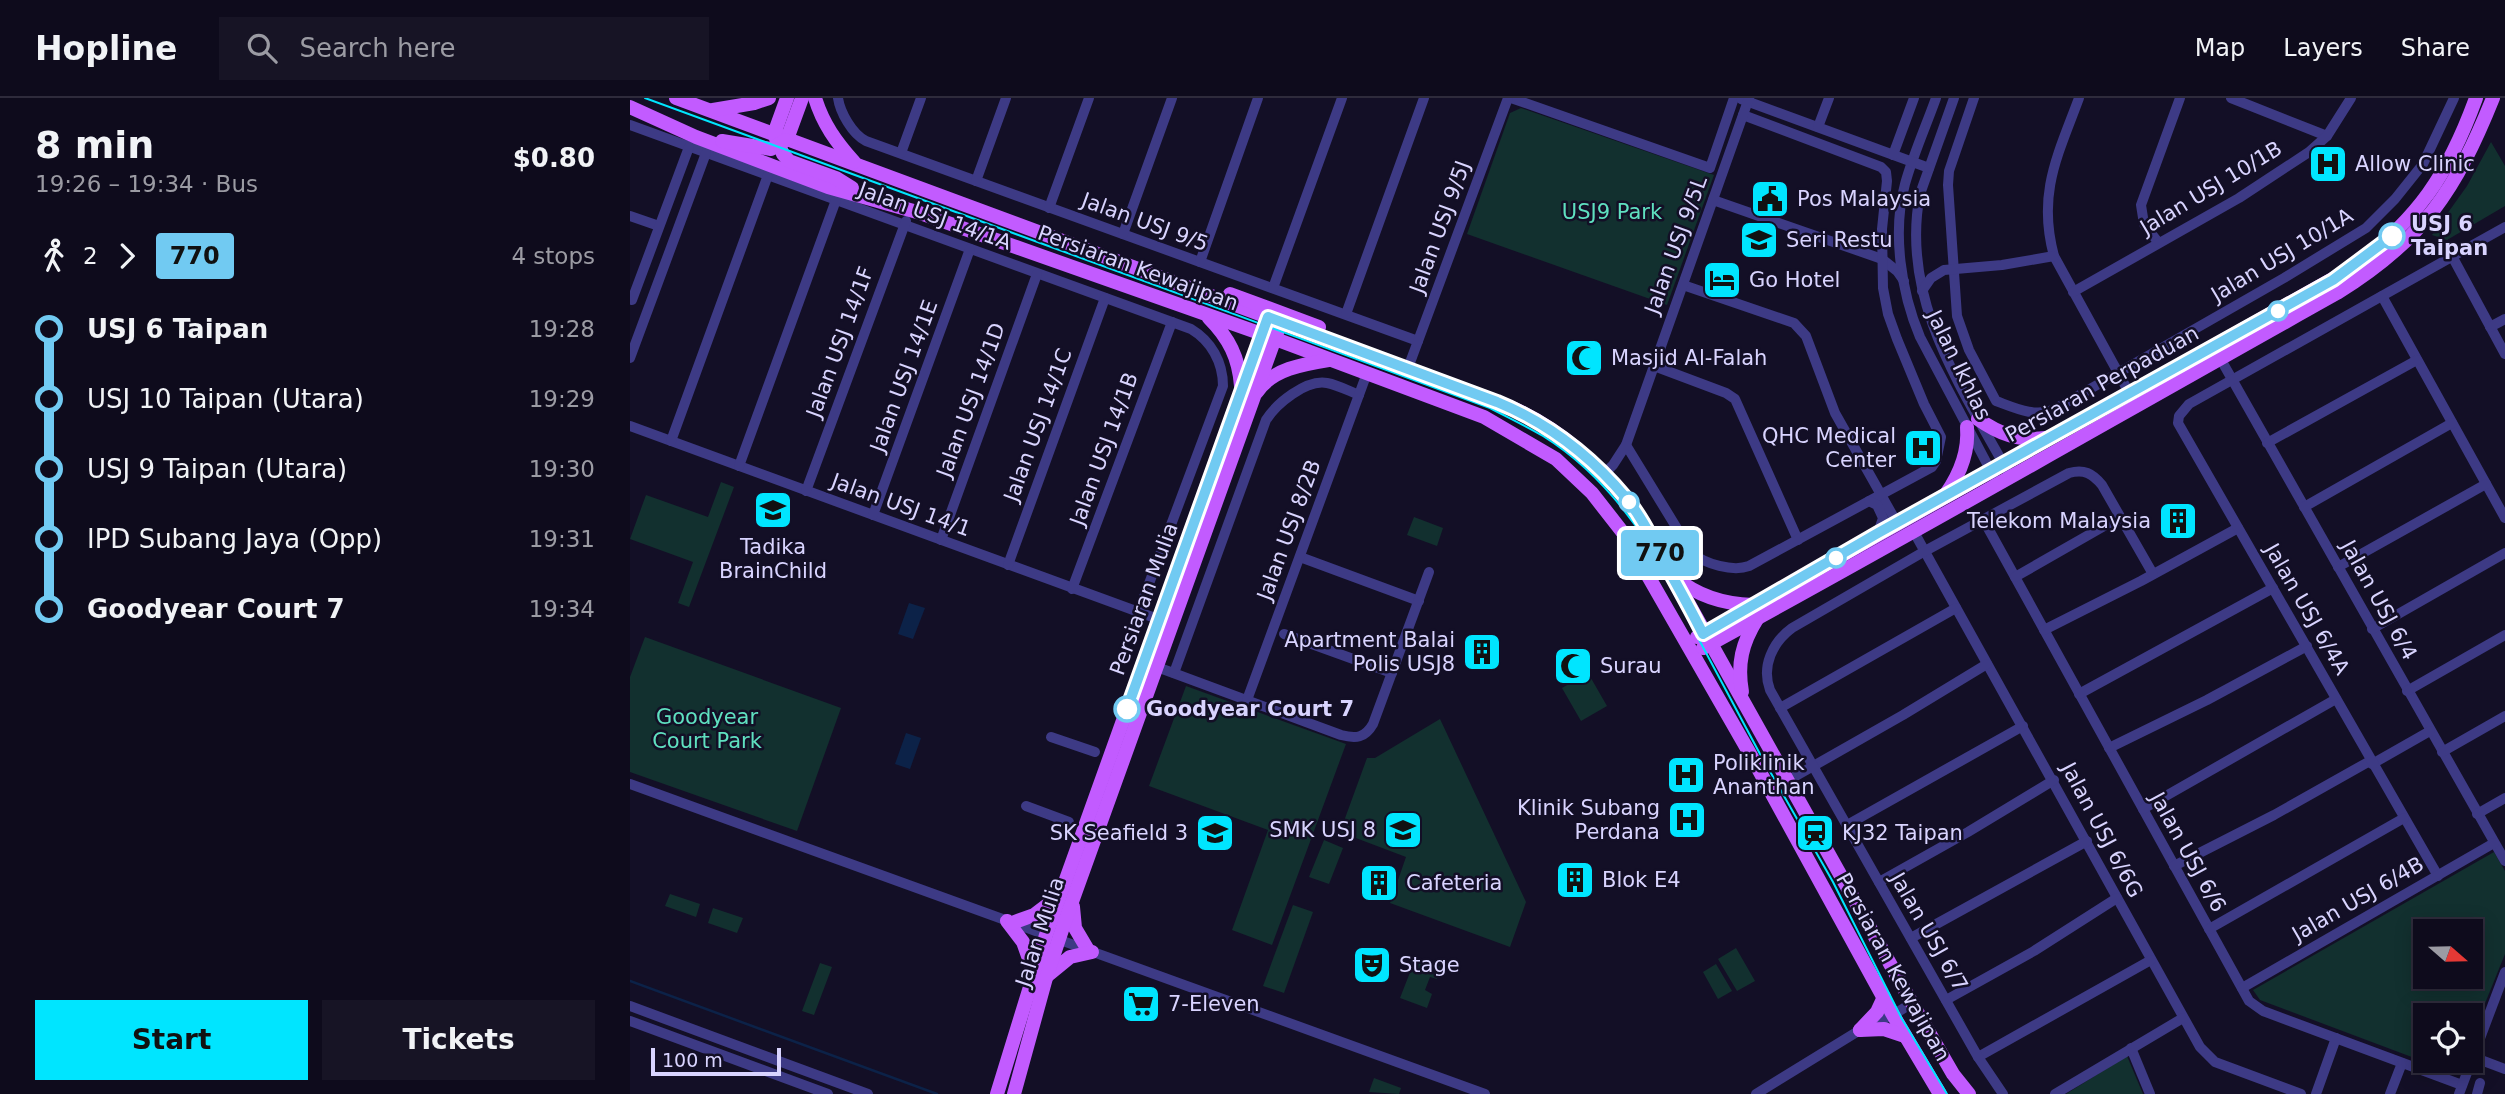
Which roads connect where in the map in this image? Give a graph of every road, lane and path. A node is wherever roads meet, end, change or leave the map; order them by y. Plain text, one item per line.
1 (676, 98) edge
2 (769, 98) edge
3 (787, 98) edge
4 (802, 98) edge
5 (816, 98) edge
6 (838, 98) edge
7 (921, 98) edge
8 (1006, 98) edge
9 (1090, 98) edge
10 (1172, 98) edge
11 (1258, 98) edge
12 (1342, 98) edge
13 (1424, 98) edge
14 (1509, 98) edge
15 (1829, 98) edge
16 (1914, 98) edge
17 (1936, 98) edge
18 (1954, 98) edge
19 (1974, 98) edge
20 (2079, 98) edge
21 (2180, 98) edge
22 (2231, 98) edge
23 (2351, 98) edge
24 (2454, 98) edge
25 (2476, 98) edge
26 (2493, 98) edge
27 (1742, 99) edge
28 (630, 107) edge
29 (712, 111) junction
30 (1743, 115) junction
31 (630, 125) edge
32 (1818, 127) junction
33 (2327, 136) junction
34 (780, 139) junction
35 (693, 142) junction
36 (706, 153) junction
37 (901, 153) junction
38 (1893, 155) junction
39 (1912, 162) junction
40 (856, 164) junction
41 (1929, 168) junction
42 (768, 176) junction
43 (975, 181) junction
44 (863, 196) junction
45 (836, 200) junction
46 (1713, 200) junction
47 (1049, 208) junction
48 (917, 212) junction
49 (630, 216) edge
50 (904, 225) junction
51 (659, 226) junction
52 (2505, 227) edge
53 (1123, 234) junction
54 (2158, 242) junction
55 (1900, 248) junction
56 (970, 249) junction
57 (2054, 256) junction
58 (2452, 256) junction
59 (1882, 260) junction
60 (1200, 262) junction
61 (1954, 269) junction
62 (1141, 270) junction
63 (1037, 274) junction
64 (1904, 282) junction
65 (1682, 285) junction
66 (1273, 288) junction
67 (1922, 291) junction
68 (2073, 292) junction
69 (2382, 296) junction
70 (1105, 298) junction
71 (631, 299) edge
72 (649, 306) junction
73 (1204, 314) junction
74 (1346, 314) junction
75 (630, 318) edge
76 (1274, 319) junction
77 (2505, 319) edge
78 (1171, 322) junction
79 (643, 323) junction
80 (2490, 327) junction
81 (1268, 336) junction
82 (1418, 341) junction
83 (2505, 354) edge
84 (630, 358) edge
85 (2220, 358) junction
86 (1330, 359) junction
87 (2417, 360) junction
88 (1392, 363) junction
89 (1654, 366) junction
90 (1408, 369) junction
91 (1367, 373) junction
92 (2118, 373) junction
93 (2232, 380) junction
94 (1247, 394) junction
95 (1359, 395) junction
96 (2133, 399) junction
97 (1973, 423) junction
98 (2452, 423) junction
99 (630, 426) edge
100 (2049, 438) junction
101 (671, 441) junction
102 (2267, 443) junction
103 (1626, 445) junction
104 (738, 466) junction
105 (2000, 473) junction
106 (1604, 475) junction
107 (2486, 484) junction
108 (806, 491) junction
109 (1881, 494) junction
110 (1943, 498) junction
111 (1869, 500) junction
112 (2304, 507) junction
113 (873, 515) junction
114 (2120, 517) junction
115 (2505, 518) edge
116 (1983, 519) junction
117 (1897, 523) junction
118 (2238, 528) junction
119 (1914, 532) junction
120 (1878, 533) junction
121 (941, 540) junction
122 (1798, 540) junction
123 (1925, 551) junction
124 (2505, 553) edge
125 (1300, 557) junction
126 (1008, 565) junction
127 (2338, 567) junction
128 (1429, 572) dead end
129 (1671, 574) junction
130 (2154, 575) junction
131 (2015, 577) junction
132 (2273, 588) junction
133 (1072, 589) junction
134 (1419, 601) junction
135 (1956, 608) junction
136 (1756, 611) junction
137 (1138, 613) junction
138 (1165, 622) junction
139 (2372, 629) junction
140 (2044, 630) junction
141 (1284, 634) dead end
142 (2505, 635) edge
143 (1706, 639) junction
144 (2307, 646) junction
145 (1690, 648) junction
146 (1987, 664) junction
147 (1157, 667) junction
148 (1174, 673) junction
149 (1392, 673) junction
150 (2407, 691) junction
151 (2079, 694) junction
152 (2336, 699) junction
153 (1247, 701) junction
154 (1743, 701) junction
155 (1780, 708) junction
156 (2505, 716) edge
157 (2023, 726) junction
158 (2430, 731) junction
159 (1051, 737) dead end
160 (2109, 748) junction
161 (1095, 752) dead end
162 (2442, 752) junction
163 (2371, 762) junction
164 (1813, 766) junction
165 (2054, 780) junction
166 (1787, 781) junction
167 (630, 784) edge
168 (2505, 797) edge
169 (1026, 806) dead end
170 (2143, 809) junction
171 (2477, 814) junction
172 (2403, 818) junction
173 (1069, 822) dead end
174 (1846, 825) junction
175 (2087, 841) junction
176 (2494, 844) junction
177 (2505, 861) edge
178 (2174, 866) junction
179 (2438, 876) junction
180 (1879, 882) junction
181 (1067, 895) junction
182 (2117, 898) junction
183 (1009, 922) junction
184 (2209, 929) junction
185 (1052, 937) junction
186 (1911, 938) junction
187 (1090, 951) junction
188 (2151, 960) junction
189 (2505, 972) edge
190 (1040, 976) junction
191 (2242, 988) junction
192 (1884, 997) junction
193 (1946, 1000) junction
194 (1912, 1003) junction
195 (630, 1006) edge
196 (1893, 1015) junction
197 (2183, 1018) junction
198 (630, 1021) edge
199 (1860, 1030) junction
200 (2483, 1030) edge
201 (1905, 1036) junction
202 (2336, 1038) junction
203 (2131, 1048) junction
204 (1978, 1057) junction
205 (2483, 1061) edge
206 (2402, 1063) junction
207 (2505, 1069) edge
208 (1771, 1089) edge
209 (2460, 1089) edge
210 (828, 1094) edge
211 (868, 1094) edge
212 (997, 1094) edge
213 (1014, 1094) edge
214 (1485, 1094) edge
215 (1756, 1094) edge
216 (1941, 1094) edge
217 (1969, 1094) edge
218 (2003, 1094) edge
219 (2055, 1094) edge
220 (2150, 1094) edge
221 (2301, 1094) edge
222 (2316, 1094) edge
223 (2390, 1094) edge

1 - 29 main road, Persiaran Kewajipan
2 - 29 main road
3 - 34 main road
4 - 34 main road
5 - 40 main road
6 - 37 street, Jalan USJ 9/5
7 - 37 street
8 - 43 street
9 - 47 street
10 - 53 street
11 - 60 street
12 - 66 street
13 - 74 street
14 - 27 street
14 - 82 street, Jalan USJ 9/5J
15 - 32 street
16 - 38 street
17 - 39 street, Jalan Ikhlas
18 - 41 street, Jalan Ikhlas
19 - 61 street
20 - 57 street
21 - 54 street
22 - 33 street
23 - 33 street, Jalan USJ 10/1B
24 - 92 street, Jalan USJ 10/1A
25 - 96 main road, Persiaran Perpaduan
26 - 85 main road, Persiaran Perpaduan
27 - 30 street, Jalan USJ 9/5L
27 - 32 street
28 - 35 main road, Persiaran Kewajipan
29 - 34 main road, Persiaran Kewajipan
30 - 46 street, Jalan USJ 9/5L
30 - 59 street
31 - 35 street, Jalan USJ 14/1A
32 - 38 street
33 - 54 street, Jalan USJ 10/1B
34 - 35 main road
34 - 40 main road, Persiaran Kewajipan
34 - 44 main road
35 - 36 street, Jalan USJ 14/1A
35 - 44 main road, Persiaran Kewajipan
35 - 51 street
36 - 42 street, Jalan USJ 14/1A
36 - 72 street
37 - 43 street, Jalan USJ 9/5
38 - 39 street
39 - 41 street
39 - 55 street, Jalan Ikhlas
40 - 62 main road, Persiaran Kewajipan
41 - 67 street, Jalan Ikhlas
42 - 45 street, Jalan USJ 14/1A
42 - 101 street
43 - 47 street, Jalan USJ 9/5
44 - 48 main road, Persiaran Kewajipan
45 - 50 street, Jalan USJ 14/1A
45 - 104 street
46 - 59 street
46 - 65 street, Jalan USJ 9/5L
47 - 53 street, Jalan USJ 9/5
48 - 50 street, Jalan USJ 14/1F
48 - 73 main road, Persiaran Kewajipan
49 - 51 street
50 - 56 street, Jalan USJ 14/1A
50 - 108 street, Jalan USJ 14/1F
51 - 71 street
52 - 58 street
53 - 60 street, Jalan USJ 9/5
54 - 68 street, Jalan USJ 10/1B
55 - 59 street
55 - 64 street, Jalan Ikhlas
56 - 63 street, Jalan USJ 14/1A
56 - 113 street, Jalan USJ 14/1E
57 - 61 street
57 - 68 street
58 - 69 street
58 - 80 street
59 - 64 street
59 - 109 street
60 - 66 street, Jalan USJ 9/5
61 - 67 street
61 - 92 street, Jalan USJ 10/1A
62 - 76 main road, Persiaran Kewajipan
62 - 88 main road, Persiaran Kewajipan
63 - 70 street, Jalan USJ 14/1A
63 - 121 street, Jalan USJ 14/1D
64 - 97 street, Jalan Ikhlas
65 - 89 street, Jalan USJ 9/5L
65 - 109 street
66 - 74 street, Jalan USJ 9/5
67 - 97 street, Jalan Ikhlas
68 - 92 street
69 - 87 street
69 - 93 street
70 - 78 street, Jalan USJ 14/1A
70 - 126 street, Jalan USJ 14/1C
71 - 72 street
72 - 79 street
73 - 81 main road, Persiaran Kewajipan
73 - 94 main road
74 - 82 street, Jalan USJ 9/5
75 - 79 street
76 - 81 main road, Persiaran Mulia
76 - 88 main road, Persiaran Kewajipan
77 - 80 street
78 - 133 street, Jalan USJ 14/1B
78 - 137 street, Jalan USJ 14/1A
79 - 84 street
80 - 83 street
81 - 86 main road, Persiaran Kewajipan
81 - 94 main road, Persiaran Mulia
82 - 90 street, Jalan USJ 9/5J
85 - 93 street, Jalan USJ 6/4
85 - 96 main road, Persiaran Perpaduan
86 - 91 main road, Persiaran Kewajipan
86 - 94 main road
87 - 98 street
87 - 102 street
88 - 90 main road, Persiaran Kewajipan
89 - 103 street, Jalan USJ 9/5L
89 - 122 street
90 - 106 main road, Persiaran Kewajipan
91 - 95 street, Jalan USJ 8/2B
91 - 145 main road, Persiaran Kewajipan
92 - 96 street
93 - 102 street, Jalan USJ 6/4
93 - 118 street, Jalan USJ 6/4A
94 - 138 main road, Persiaran Mulia
95 - 125 street, Jalan USJ 8/2B
95 - 148 street
96 - 100 main road, Persiaran Perpaduan
96 - 105 main road, Persiaran Perpaduan
97 - 100 main road
97 - 105 street, Jalan Ikhlas
97 - 110 main road
98 - 107 street
98 - 112 street
99 - 101 street, Jalan USJ 14/1
100 - 105 main road, Persiaran Perpaduan
101 - 104 street, Jalan USJ 14/1
102 - 112 street, Jalan USJ 6/4
103 - 106 street, Jalan USJ 9/5L
103 - 122 street
104 - 108 street, Jalan USJ 14/1
105 - 110 main road, Persiaran Perpaduan
105 - 119 main road, Persiaran Perpaduan
106 - 129 main road, Persiaran Kewajipan
107 - 115 street
107 - 127 street
108 - 113 street, Jalan USJ 14/1
109 - 111 street
109 - 117 street
110 - 117 main road, Persiaran Perpaduan
111 - 120 street
111 - 122 street
112 - 127 street, Jalan USJ 6/4
113 - 121 street, Jalan USJ 14/1
114 - 116 street, Jalan USJ 6/7
114 - 130 street
114 - 131 street
116 - 123 street, Jalan USJ 6/7
116 - 131 street, Jalan USJ 6/6
117 - 120 main road, Persiaran Perpaduan
118 - 130 street
118 - 132 street, Jalan USJ 6/4A
119 - 123 street, Jalan USJ 6/6G
119 - 136 main road, Persiaran Perpaduan
120 - 136 main road, Persiaran Perpaduan
121 - 126 street, Jalan USJ 14/1
123 - 135 street, Jalan USJ 6/6G
123 - 155 street, Jalan USJ 6/7
124 - 139 street
125 - 134 street
125 - 153 street, Jalan USJ 8/2B
126 - 133 street, Jalan USJ 14/1
127 - 139 street, Jalan USJ 6/4
128 - 134 street
129 - 136 main road
129 - 143 main road, Persiaran Kewajipan
130 - 140 street
131 - 140 street, Jalan USJ 6/6
132 - 144 street, Jalan USJ 6/4A
132 - 151 street
133 - 137 street, Jalan USJ 14/1
134 - 149 street
135 - 146 street, Jalan USJ 6/6G
135 - 155 street
136 - 143 main road, Persiaran Perpaduan
136 - 154 main road
137 - 138 street, Jalan USJ 14/1
138 - 147 main road, Persiaran Mulia
138 - 181 main road, Persiaran Mulia
139 - 150 street, Jalan USJ 6/4
140 - 151 street, Jalan USJ 6/6
141 - 149 street
142 - 150 street
143 - 145 main road, Persiaran Perpaduan
143 - 154 main road, Persiaran Kewajipan
144 - 152 street, Jalan USJ 6/4A
144 - 160 street
145 - 192 main road, Persiaran Kewajipan
146 - 157 street, Jalan USJ 6/6G
146 - 164 street
147 - 148 street
147 - 181 main road, Jalan Mulia
148 - 153 street
149 - 153 street
150 - 158 street, Jalan USJ 6/4
151 - 160 street, Jalan USJ 6/6
152 - 163 street, Jalan USJ 6/4A
152 - 170 street
154 - 166 main road, Persiaran Kewajipan
155 - 164 street, Jalan USJ 6/7
156 - 162 street
157 - 165 street, Jalan USJ 6/6G
157 - 174 street
158 - 162 street, Jalan USJ 6/4
158 - 163 street
159 - 161 street
160 - 170 street, Jalan USJ 6/6
162 - 171 street, Jalan USJ 6/4
163 - 172 street, Jalan USJ 6/4A
163 - 178 street
164 - 166 street
164 - 174 street, Jalan USJ 6/7
165 - 175 street, Jalan USJ 6/6G
165 - 180 street
166 - 194 main road, Persiaran Kewajipan
167 - 183 street
168 - 171 street
169 - 173 street
170 - 178 street, Jalan USJ 6/6
171 - 176 street, Jalan USJ 6/4
172 - 179 street, Jalan USJ 6/4A
172 - 184 street
174 - 180 street, Jalan USJ 6/7
175 - 182 street, Jalan USJ 6/6G
175 - 186 street
176 - 177 street, Jalan USJ 6/4
176 - 179 street, Jalan USJ 6/4B
178 - 184 street, Jalan USJ 6/6
179 - 191 street, Jalan USJ 6/4B
180 - 186 street, Jalan USJ 6/7
181 - 183 main road
181 - 185 main road, Jalan Mulia
181 - 187 main road
182 - 188 street, Jalan USJ 6/6G
182 - 193 street
183 - 185 street
183 - 190 main road
184 - 191 street, Jalan USJ 6/6
185 - 187 street
185 - 190 main road, Jalan Mulia
186 - 193 street, Jalan USJ 6/7
187 - 190 main road
187 - 214 street
188 - 197 street, Jalan USJ 6/6G
188 - 204 street
189 - 200 street
190 - 212 main road
190 - 213 main road, Jalan Mulia
191 - 202 street, Jalan USJ 6/6
192 - 196 main road, Persiaran Kewajipan
192 - 199 main road
193 - 204 street, Jalan USJ 6/7
194 - 196 street
194 - 217 main road, Persiaran Kewajipan
195 - 211 street
196 - 199 street
196 - 201 main road, Persiaran Kewajipan
197 - 203 street
197 - 221 street, Jalan USJ 6/6G
198 - 210 street
199 - 201 main road
199 - 208 street
201 - 216 main road, Persiaran Kewajipan
202 - 206 street, Jalan USJ 6/6
202 - 222 street
203 - 219 street
203 - 220 street
204 - 218 street, Jalan USJ 6/7
205 - 207 street
206 - 209 street, Jalan USJ 6/6
206 - 223 street
208 - 215 street

